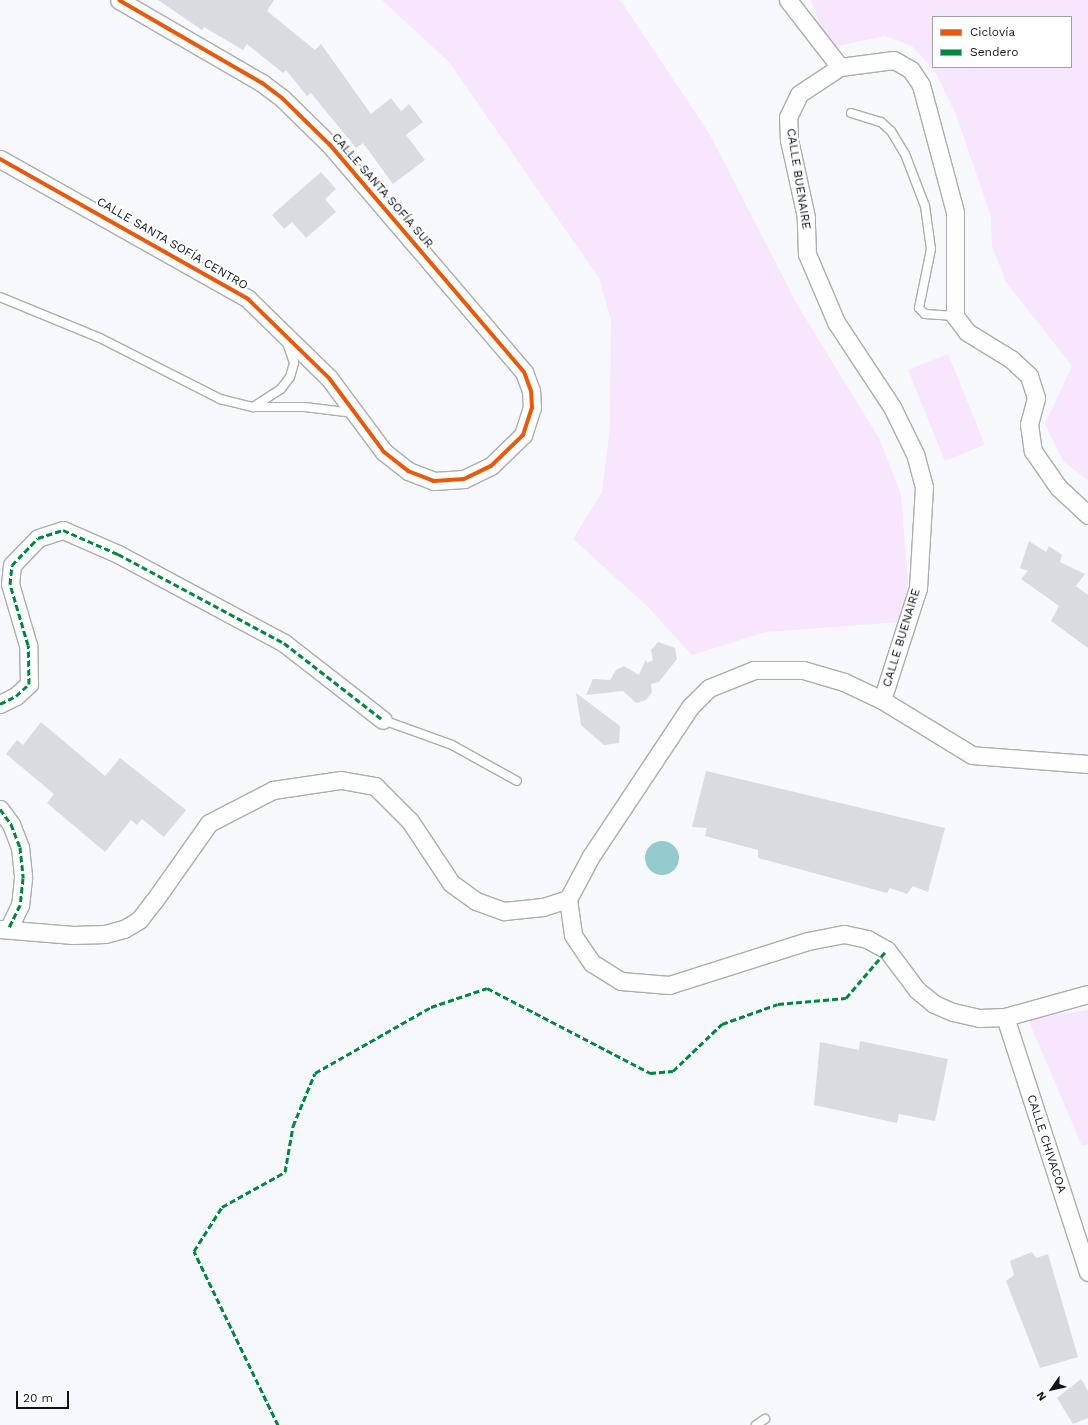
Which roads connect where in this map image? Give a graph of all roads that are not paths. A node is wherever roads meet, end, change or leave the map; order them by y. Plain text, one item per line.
1 (120, 0) edge
2 (788, 0) edge
3 (840, 67) junction
4 (851, 114) dead end
5 (0, 158) edge
6 (0, 297) edge
7 (955, 316) junction
8 (283, 331) junction
9 (253, 407) junction
10 (354, 413) junction
11 (502, 457) joint
12 (1088, 514) edge
13 (882, 700) junction
14 (0, 704) edge
15 (383, 720) joint
16 (1088, 764) edge
17 (517, 781) dead end
18 (0, 809) edge
19 (568, 899) junction
20 (4, 928) edge
21 (1088, 994) edge
22 (1005, 1017) junction
23 (1088, 1272) edge
24 (765, 1419) dead end
25 (756, 1425) edge

1 - 11 street, CALLE SANTA SOFÍA SUR
2 - 3 street
3 - 7 street, CALLE BUENAIRE
3 - 13 street, CALLE BUENAIRE
4 - 7 lane
5 - 8 street, CALLE SANTA SOFÍA CENTRO
6 - 9 lane
7 - 12 street
8 - 9 lane
8 - 10 street, CALLE SANTA SOFÍA CENTRO
9 - 10 lane
10 - 11 street, CALLE SANTA SOFÍA CENTRO
13 - 16 street
13 - 19 street
14 - 15 street
15 - 17 lane
18 - 20 street
19 - 20 street
19 - 22 street
21 - 22 street
22 - 23 street, CALLE CHIVACOA
24 - 25 lane

